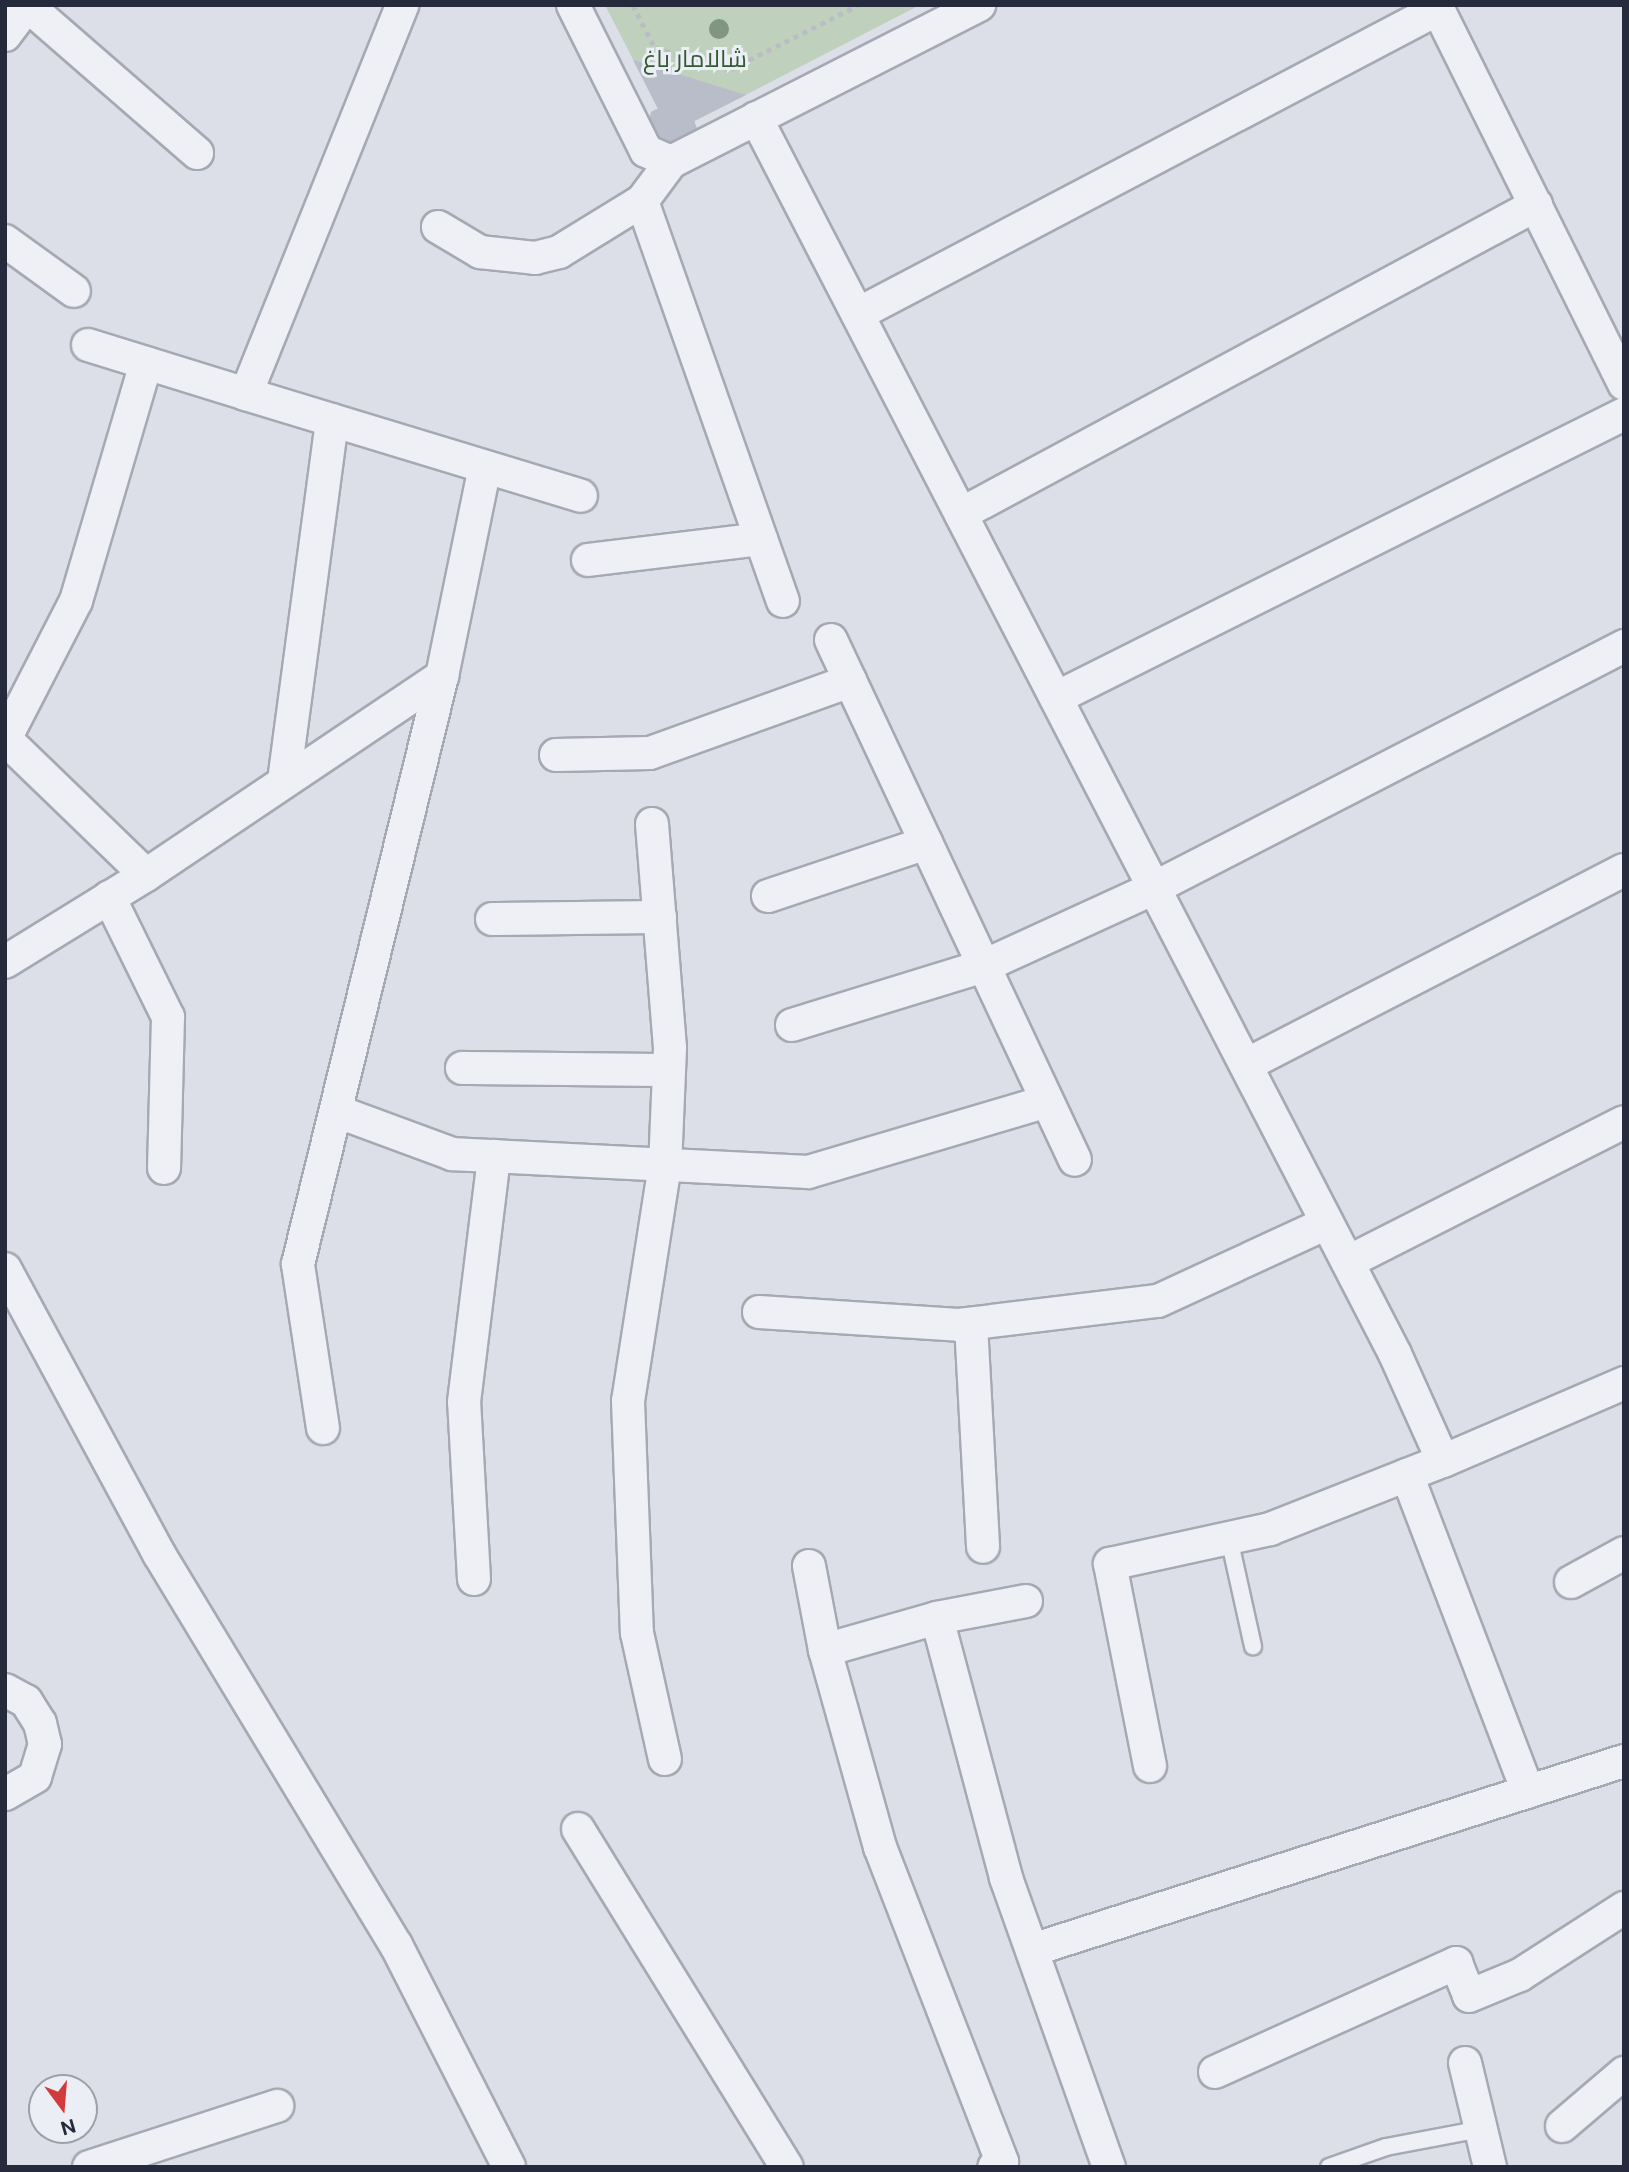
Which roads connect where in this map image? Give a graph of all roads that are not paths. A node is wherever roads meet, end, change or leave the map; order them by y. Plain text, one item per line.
1 (28, 5) edge
2 (402, 5) edge
3 (573, 5) edge
4 (979, 5) edge
5 (1437, 7) edge
6 (5, 35) edge
7 (756, 118) junction
8 (197, 153) dead end
9 (671, 162) junction
10 (642, 201) junction
11 (1536, 205) junction
12 (438, 227) dead end
13 (5, 242) edge
14 (74, 291) dead end
15 (858, 314) junction
16 (88, 345) dead end
17 (146, 363) junction
18 (1624, 384) edge
19 (246, 394) junction
20 (1624, 414) edge
21 (331, 420) junction
22 (485, 467) junction
23 (581, 496) dead end
24 (961, 514) junction
25 (761, 539) junction
26 (588, 559) dead end
27 (783, 601) dead end
28 (831, 640) dead end
29 (1624, 646) edge
30 (442, 676) junction
31 (850, 681) junction
32 (1056, 698) junction
33 (556, 755) dead end
34 (284, 781) junction
35 (652, 824) dead end
36 (926, 844) junction
37 (1624, 870) edge
38 (145, 875) junction
39 (1154, 888) junction
40 (768, 896) dead end
41 (109, 897) junction
42 (660, 917) junction
43 (492, 919) dead end
44 (5, 962) edge
45 (984, 966) junction
46 (792, 1025) dead end
47 (1246, 1065) junction
48 (462, 1068) dead end
49 (669, 1070) junction
50 (1047, 1101) junction
51 (336, 1111) junction
52 (1624, 1122) edge
53 (494, 1156) junction
54 (1074, 1160) dead end
55 (665, 1165) junction
56 (164, 1168) dead end
57 (1327, 1223) junction
58 (1348, 1262) junction
59 (5, 1269) edge
60 (759, 1312) dead end
61 (971, 1324) junction
62 (1624, 1382) edge
63 (323, 1428) dead end
64 (1443, 1461) junction
65 (1407, 1475) junction
66 (1229, 1538) junction
67 (983, 1547) dead end
68 (1624, 1553) edge
69 (809, 1566) dead end
70 (474, 1579) dead end
71 (1571, 1582) dead end
72 (1026, 1601) dead end
73 (937, 1618) junction
74 (1253, 1646) dead end
75 (825, 1650) junction
76 (5, 1690) edge
77 (665, 1759) dead end
78 (1624, 1761) edge
79 (1150, 1766) dead end
80 (1528, 1792) junction
81 (5, 1794) edge
82 (578, 1829) dead end
83 (1624, 1908) edge
84 (1032, 1950) junction
85 (1465, 2063) dead end
86 (1215, 2072) dead end
87 (1624, 2073) edge
88 (278, 2106) dead end
89 (1562, 2126) dead end
90 (1480, 2129) junction
91 (162, 2156) edge
92 (89, 2167) edge
93 (509, 2167) edge
94 (788, 2167) edge
95 (994, 2167) edge
96 (1109, 2167) edge
97 (1329, 2167) edge
98 (1490, 2167) edge

1 - 6 street
1 - 8 street
2 - 19 street
3 - 9 street
4 - 7 street
5 - 11 street
5 - 15 street
7 - 9 street
7 - 15 street
9 - 10 street
10 - 12 street
10 - 25 street
11 - 18 street
11 - 24 street
13 - 14 street
15 - 24 street
16 - 17 street
17 - 19 street
17 - 38 street
19 - 21 street
20 - 32 street
21 - 22 street
21 - 34 street
22 - 23 street
22 - 30 street
24 - 32 street
25 - 26 street
25 - 27 street
28 - 31 street
29 - 39 street
30 - 34 street
30 - 51 street
31 - 33 street
31 - 36 street
32 - 39 street
34 - 38 street
35 - 42 street
36 - 40 street
36 - 45 street
37 - 47 street
38 - 41 street
39 - 45 street
39 - 47 street
41 - 44 street
41 - 56 street
42 - 43 street
42 - 49 street
45 - 46 street
45 - 50 street
47 - 57 street
48 - 49 street
49 - 55 street
50 - 54 street
50 - 55 street
51 - 53 street
51 - 63 street
52 - 58 street
53 - 55 street
53 - 70 street
55 - 77 street
57 - 58 street
57 - 61 street
58 - 64 street
59 - 93 street
60 - 61 street
61 - 67 street
62 - 64 street
64 - 65 street
65 - 66 street
65 - 80 street
66 - 74 lane
66 - 79 street
68 - 71 street
69 - 75 street
72 - 73 street
73 - 75 street
73 - 84 street
75 - 95 street
76 - 81 street
78 - 80 street
80 - 84 street
82 - 94 street
83 - 86 street
84 - 96 street
85 - 90 street
87 - 89 street
88 - 91 street
90 - 97 lane
90 - 98 street
91 - 92 street

